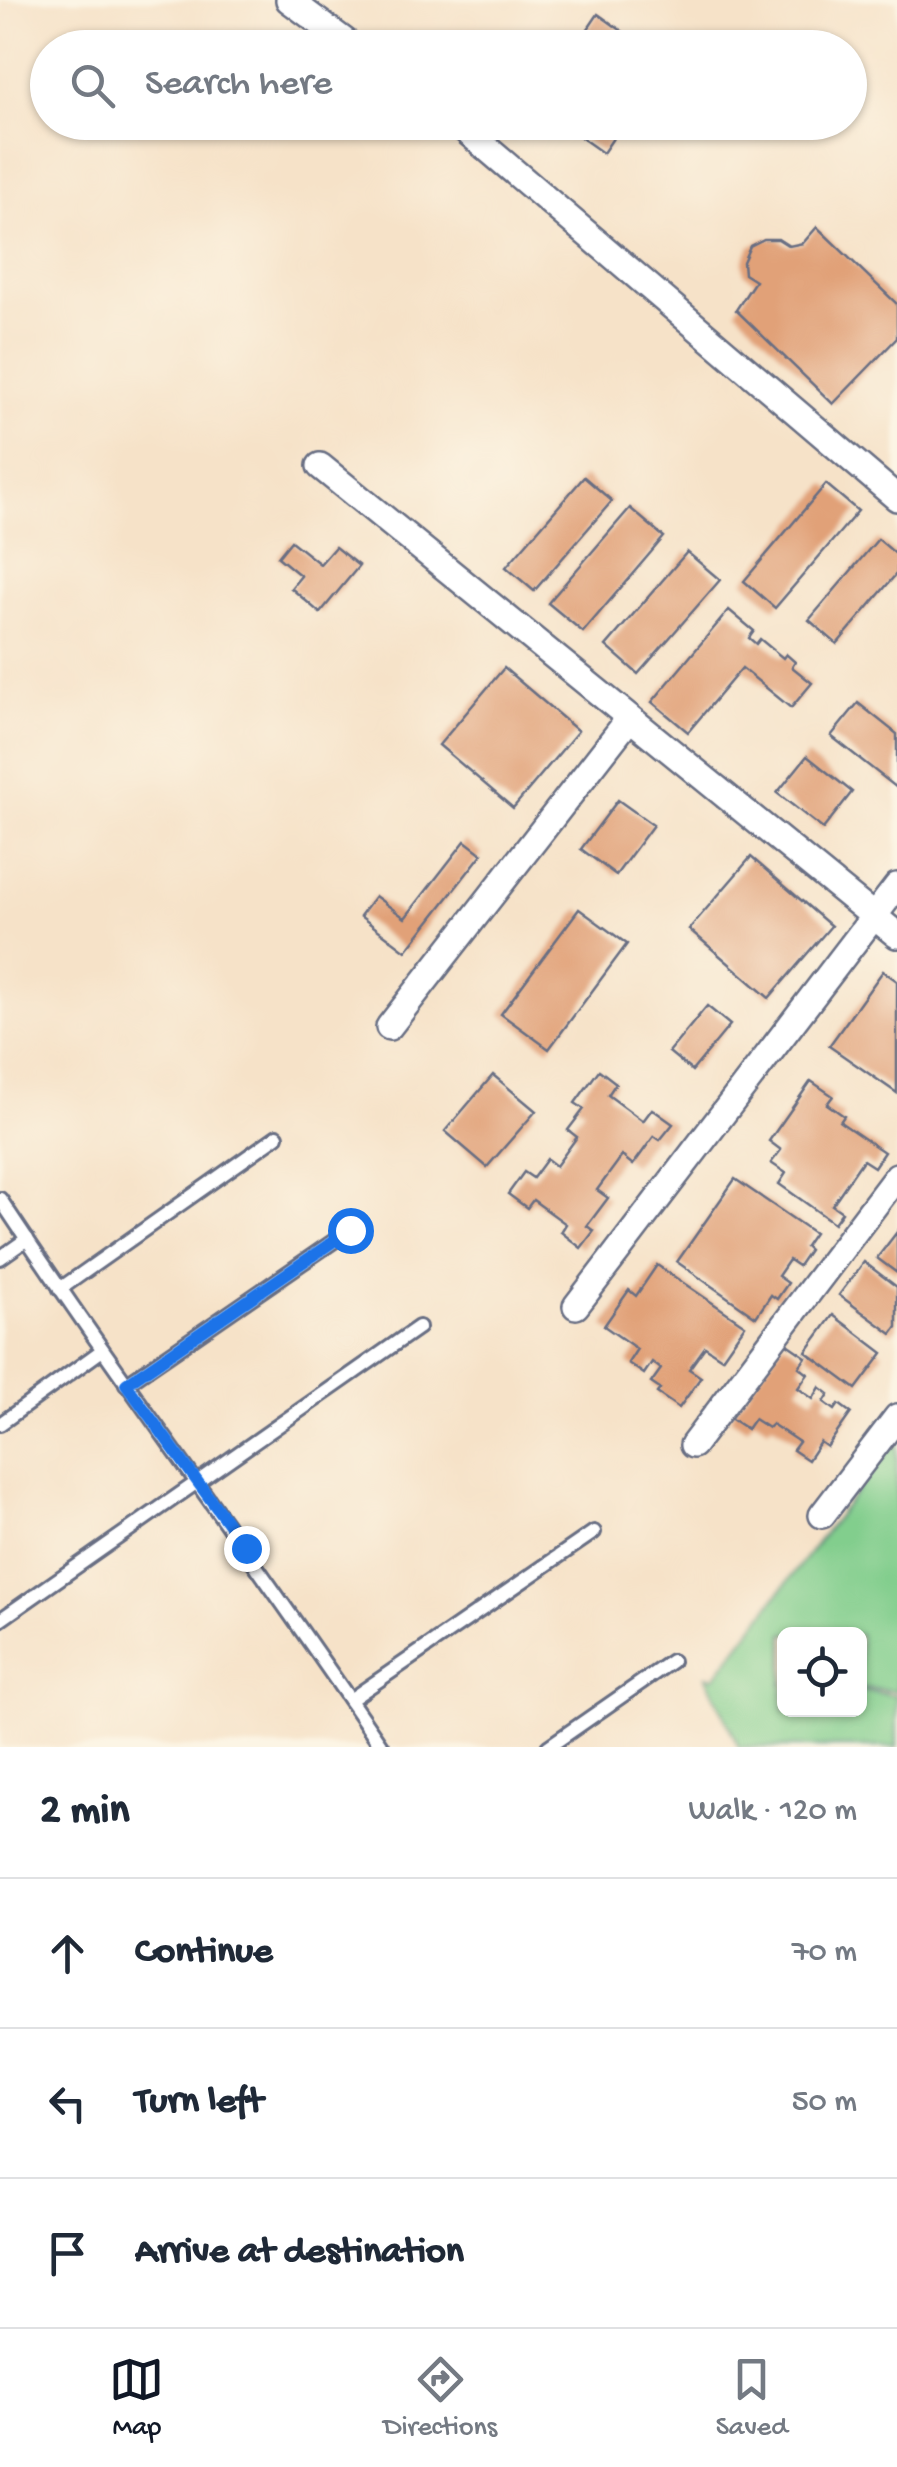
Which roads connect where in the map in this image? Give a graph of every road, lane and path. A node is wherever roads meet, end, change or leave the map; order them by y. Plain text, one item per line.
1 (290, 0) edge
2 (330, 30) edge
3 (477, 140) edge
4 (320, 466) dead end
5 (897, 498) edge
6 (630, 719) junction
7 (897, 886) edge
8 (873, 918) junction
9 (897, 935) edge
10 (389, 1027) dead end
11 (276, 1136) dead end
12 (897, 1176) edge
13 (0, 1199) edge
14 (350, 1230) dead end
15 (27, 1239) junction
16 (0, 1258) edge
17 (60, 1289) junction
18 (576, 1306) dead end
19 (419, 1327) dead end
20 (102, 1352) junction
21 (126, 1384) junction
22 (897, 1417) edge
23 (0, 1424) edge
24 (693, 1444) dead end
25 (197, 1481) junction
26 (822, 1515) dead end
27 (594, 1532) dead end
28 (0, 1620) edge
29 (672, 1662) dead end
30 (350, 1700) junction
31 (382, 1747) edge
32 (548, 1747) edge

1 - 2 street
3 - 5 street
4 - 6 street
6 - 8 street
6 - 10 street
7 - 8 street
8 - 9 street
8 - 18 street
11 - 17 lane
12 - 24 street
13 - 15 lane
14 - 21 lane
15 - 16 lane
15 - 17 lane
17 - 20 lane
19 - 25 lane
20 - 21 lane
20 - 23 lane
21 - 25 lane
22 - 26 street
25 - 28 lane
25 - 30 lane
27 - 30 lane
29 - 32 lane
30 - 31 lane

